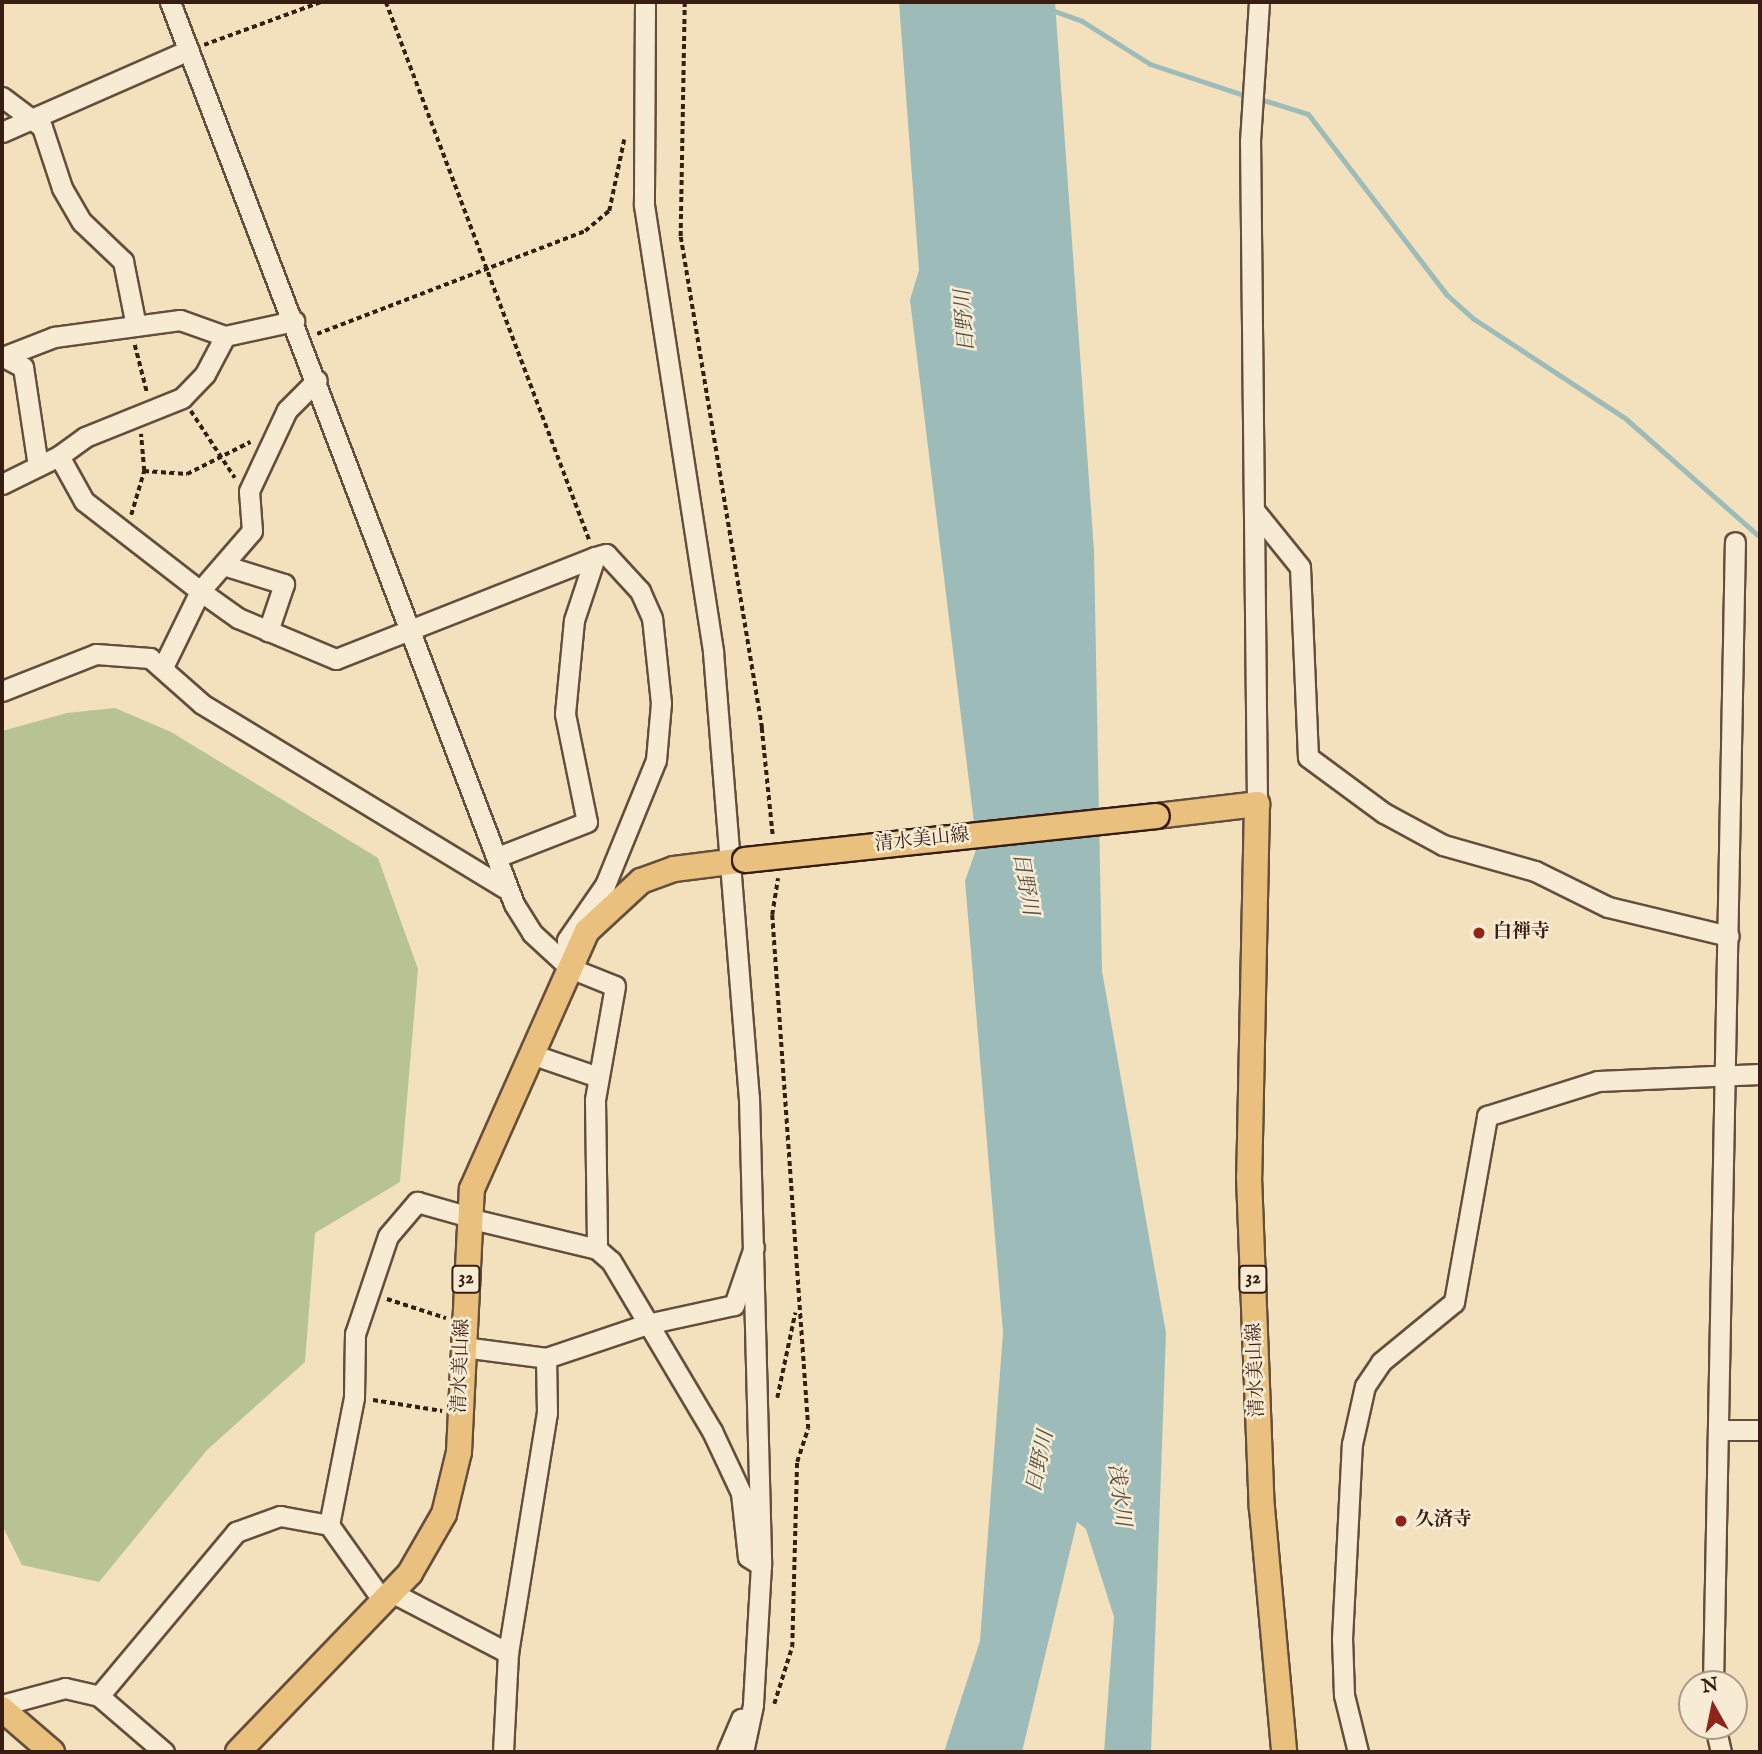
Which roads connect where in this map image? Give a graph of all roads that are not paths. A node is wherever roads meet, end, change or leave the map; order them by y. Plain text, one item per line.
1 (170, 2) edge
2 (645, 2) edge
3 (1259, 2) edge
4 (189, 50) junction
5 (2, 97) edge
6 (31, 114) junction
7 (2, 132) edge
8 (294, 321) junction
9 (136, 326) junction
10 (225, 336) junction
11 (4, 356) edge
12 (317, 380) junction
13 (59, 456) junction
14 (38, 466) junction
15 (2, 484) edge
16 (1254, 510) junction
17 (1735, 542) dead end
18 (596, 557) junction
19 (223, 565) junction
20 (200, 591) junction
21 (268, 631) junction
22 (413, 632) junction
23 (163, 667) junction
24 (2, 691) edge
25 (1257, 804) junction
26 (496, 857) junction
27 (736, 861) junction
28 (509, 891) junction
29 (1728, 936) junction
30 (569, 968) junction
31 (531, 1054) junction
32 (1760, 1074) edge
33 (598, 1077) junction
34 (1727, 1078) junction
35 (466, 1217) junction
36 (756, 1245) junction
37 (597, 1249) junction
38 (646, 1324) junction
39 (463, 1347) junction
40 (546, 1358) junction
41 (1720, 1430) junction
42 (1760, 1430) edge
43 (329, 1525) junction
44 (761, 1565) junction
45 (387, 1597) junction
46 (508, 1653) junction
47 (1713, 1670) edge
48 (99, 1696) junction
49 (2, 1707) edge
50 (762, 1707) junction
51 (52, 1752) edge
52 (164, 1752) edge
53 (237, 1752) edge
54 (503, 1752) edge
55 (727, 1752) edge
56 (743, 1752) edge
57 (1284, 1752) edge
58 (1358, 1752) edge

1 - 4 street
2 - 27 street
3 - 16 street
4 - 6 street
4 - 8 street
5 - 6 street
6 - 7 street
6 - 9 street
8 - 10 street
8 - 12 street
9 - 10 street
9 - 11 street
10 - 13 street
11 - 14 street
12 - 19 street
12 - 22 street
13 - 14 street
13 - 20 street
14 - 15 street
16 - 25 street
16 - 29 street
17 - 29 street
18 - 22 street
18 - 26 street
18 - 30 street
19 - 20 street
19 - 21 street
20 - 21 street
20 - 23 street
21 - 22 street
22 - 26 street
23 - 24 street
23 - 28 street
25 - 27 main road, 清水美山線 / 32, bridge
25 - 57 main road, 清水美山線 / 32
26 - 28 street
27 - 30 main road, 清水美山線 / 32
27 - 36 street
28 - 30 street
29 - 34 street
30 - 31 main road, 清水美山線 / 32
30 - 33 street
31 - 33 street
31 - 35 main road, 清水美山線 / 32
32 - 34 street
33 - 37 street
34 - 41 street
34 - 58 street
35 - 37 street
35 - 39 main road, 清水美山線 / 32
35 - 43 street
36 - 38 street
36 - 44 street
37 - 38 street
38 - 40 street
38 - 44 street
39 - 40 street
39 - 45 main road, 清水美山線 / 32
40 - 46 street
41 - 42 street
41 - 47 street
43 - 45 street
43 - 48 street
44 - 50 street
45 - 46 street
45 - 53 main road, 清水美山線 / 32
46 - 54 street
48 - 49 street
48 - 52 street
49 - 51 main road
50 - 55 street
50 - 56 street

